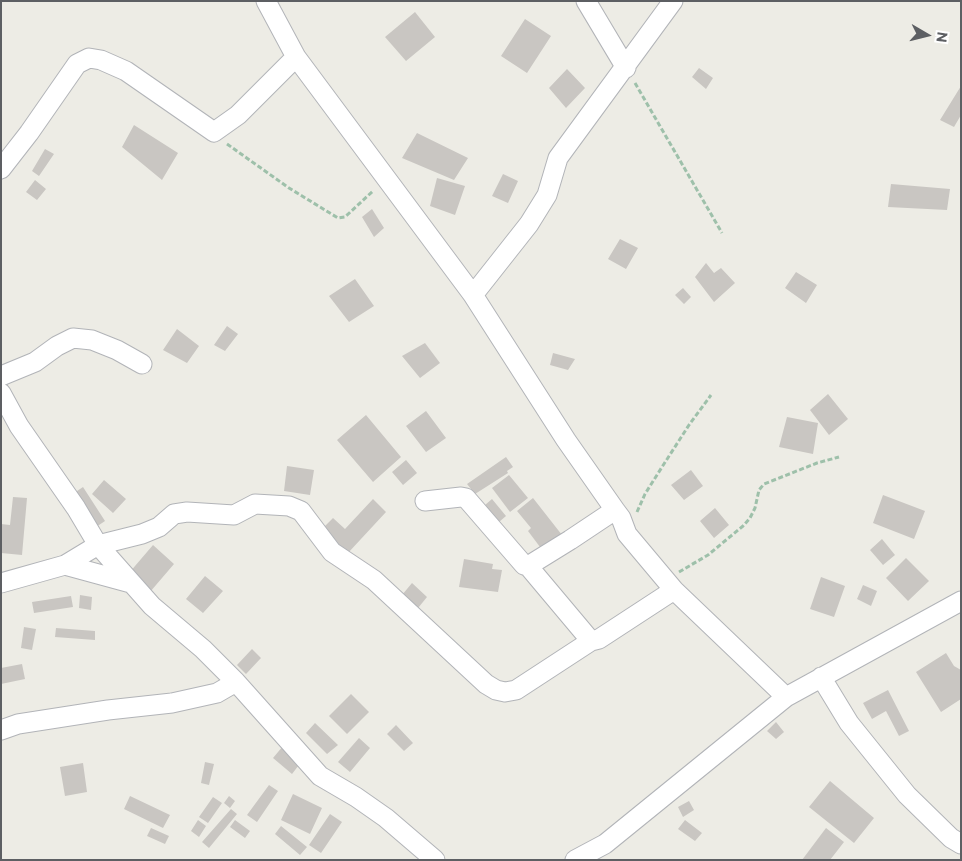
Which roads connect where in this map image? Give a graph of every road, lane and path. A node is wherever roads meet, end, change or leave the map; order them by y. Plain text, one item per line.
1 (266, 1) edge
2 (586, 1) edge
3 (673, 1) edge
4 (296, 57) junction
5 (626, 68) junction
6 (214, 132) junction
7 (1, 169) edge
8 (386, 180) junction
9 (722, 233) dead end
10 (473, 296) junction
11 (142, 364) dead end
12 (1, 376) edge
13 (1, 393) edge
14 (711, 395) dead end
15 (839, 457) dead end
16 (425, 501) dead end
17 (615, 510) junction
18 (627, 534) junction
19 (98, 545) junction
20 (65, 565) junction
21 (528, 566) junction
22 (1, 583) edge
23 (131, 583) junction
24 (670, 585) junction
25 (961, 601) edge
26 (591, 641) junction
27 (821, 677) junction
28 (236, 682) junction
29 (786, 697) junction
30 (1, 730) edge
31 (961, 844) edge
32 (605, 852) edge
33 (435, 860) edge
34 (575, 860) edge

1 - 4 street
2 - 5 street
3 - 5 street
4 - 6 street
4 - 8 street
5 - 9 path
5 - 10 street
6 - 7 street
6 - 8 path
8 - 10 street
10 - 17 street
11 - 12 street
13 - 19 street
14 - 18 path
15 - 24 path
16 - 21 street
17 - 18 street
17 - 21 street
18 - 24 street
19 - 20 street
19 - 23 street
19 - 26 street
20 - 22 street
20 - 23 street
21 - 26 street
23 - 28 street
24 - 26 street
24 - 29 street
25 - 27 street
27 - 29 street
27 - 31 street
28 - 30 street
28 - 33 street
29 - 32 street
32 - 34 street

